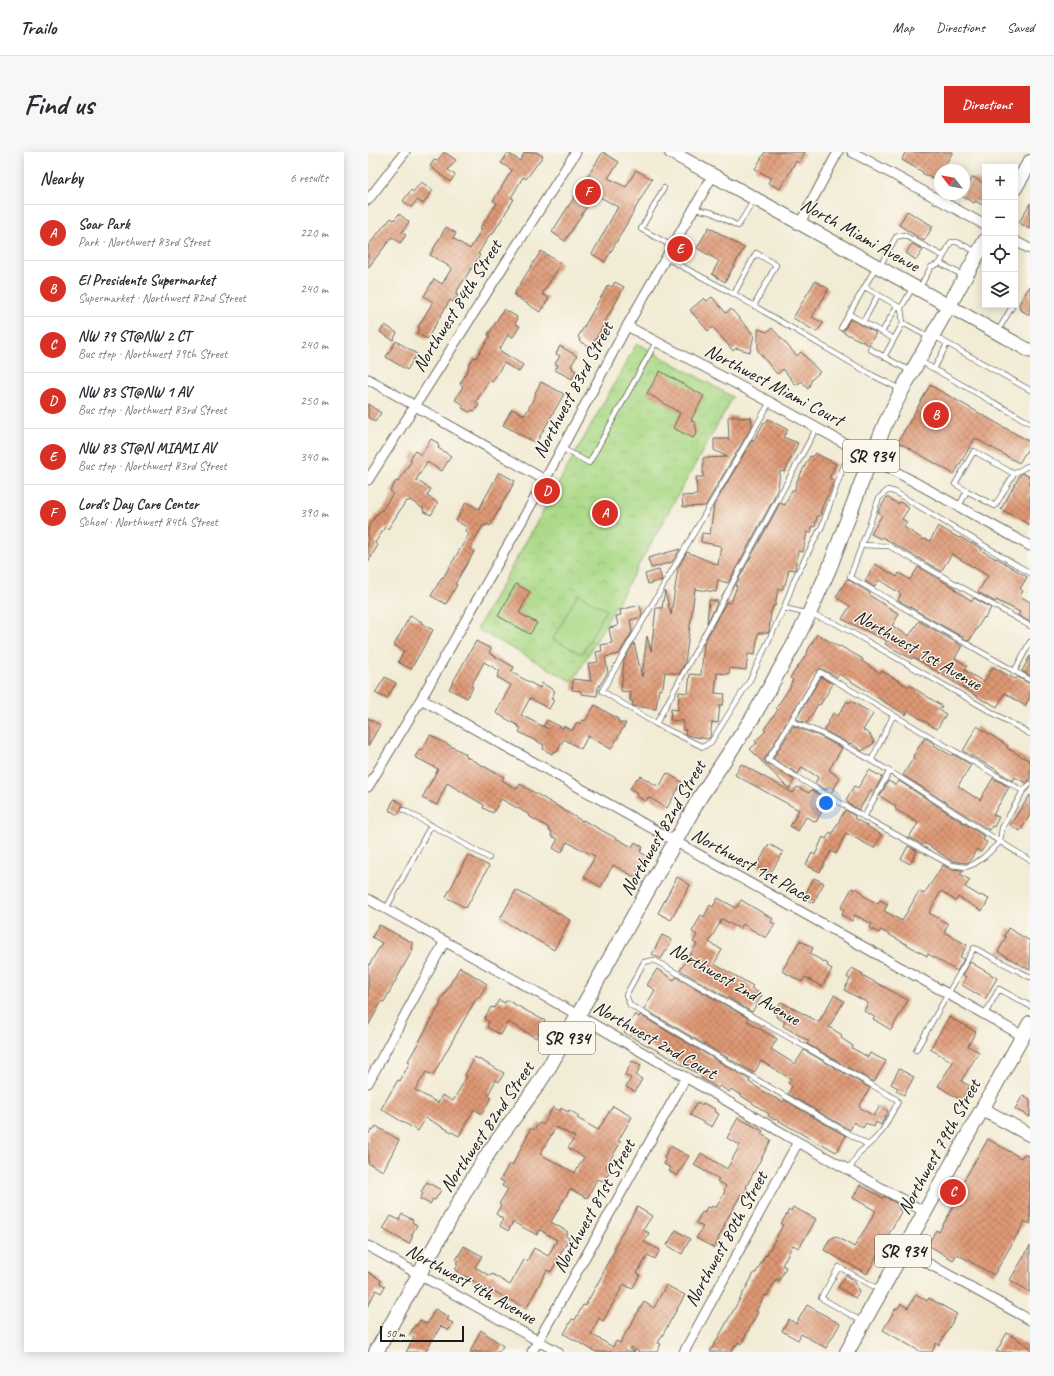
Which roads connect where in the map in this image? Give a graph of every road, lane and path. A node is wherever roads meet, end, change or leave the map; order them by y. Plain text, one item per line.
1 (405, 152) edge
2 (576, 152) edge
3 (671, 152) edge
4 (838, 152) edge
5 (852, 152) edge
6 (1030, 162) edge
7 (713, 175) junction
8 (1018, 183) edge
9 (664, 188) dead end
10 (755, 198) junction
11 (368, 200) edge
12 (693, 209) junction
13 (982, 222) edge
14 (800, 223) junction
15 (672, 246) junction
16 (1018, 246) edge
17 (982, 247) edge
18 (1030, 250) edge
19 (943, 256) junction
20 (666, 258) junction
21 (940, 263) junction
22 (878, 266) junction
23 (965, 276) junction
24 (864, 287) junction
25 (916, 287) junction
26 (734, 294) junction
27 (878, 295) junction
28 (754, 306) junction
29 (949, 306) junction
30 (899, 307) junction
31 (1011, 308) edge
32 (888, 310) dead end
33 (893, 312) junction
34 (849, 314) junction
35 (884, 317) dead end
36 (866, 319) junction
37 (889, 320) junction
38 (903, 323) junction
39 (880, 325) dead end
40 (627, 326) junction
41 (841, 328) dead end
42 (883, 330) junction
43 (997, 332) junction
44 (931, 337) junction
45 (894, 338) junction
46 (656, 342) junction
47 (947, 344) junction
48 (870, 349) dead end
49 (1030, 351) edge
50 (884, 356) junction
51 (915, 366) junction
52 (934, 369) junction
53 (368, 379) edge
54 (902, 390) junction
55 (1030, 390) edge
56 (770, 402) junction
57 (415, 404) junction
58 (1030, 423) edge
59 (817, 427) junction
60 (562, 448) junction
61 (871, 457) junction
62 (844, 465) dead end
63 (1030, 468) edge
64 (1014, 474) junction
65 (368, 480) edge
66 (545, 480) junction
67 (967, 491) junction
68 (959, 506) junction
69 (861, 545) junction
70 (1030, 546) edge
71 (1030, 573) edge
72 (784, 608) junction
73 (809, 614) junction
74 (1030, 626) edge
75 (1030, 642) edge
76 (1014, 672) junction
77 (1030, 680) edge
78 (421, 699) junction
79 (893, 716) junction
80 (791, 721) junction
81 (656, 724) junction
82 (1030, 734) edge
83 (871, 761) junction
84 (889, 772) junction
85 (369, 781) edge
86 (1030, 784) edge
87 (1023, 791) junction
88 (404, 810) dead end
89 (864, 817) junction
90 (431, 826) junction
91 (675, 842) junction
92 (1000, 842) junction
93 (489, 858) dead end
94 (1030, 860) edge
95 (368, 899) edge
96 (386, 909) junction
97 (445, 941) junction
98 (1030, 977) edge
99 (948, 993) junction
100 (1030, 1006) edge
101 (985, 1014) junction
102 (579, 1016) junction
103 (1030, 1023) edge
104 (1023, 1036) junction
105 (916, 1050) dead end
106 (686, 1077) junction
107 (368, 1083) edge
108 (982, 1109) junction
109 (1030, 1135) edge
110 (798, 1142) junction
111 (868, 1145) junction
112 (849, 1170) junction
113 (925, 1212) junction
114 (368, 1246) edge
115 (904, 1250) junction
116 (419, 1274) junction
117 (882, 1291) junction
118 (1030, 1320) edge
119 (864, 1322) junction
120 (538, 1341) junction
121 (376, 1352) edge
122 (532, 1352) edge
123 (558, 1352) edge
124 (684, 1352) edge
125 (847, 1352) edge

1 - 11 street
2 - 57 street, Northwest 84th Street
3 - 7 main road, North Miami Avenue
4 - 14 street
5 - 13 street
6 - 8 main road
7 - 10 main road, North Miami Avenue
7 - 12 street, Northwest 83rd Street
9 - 15 lane
10 - 12 lane
10 - 14 main road, North Miami Avenue
12 - 15 street, Northwest 83rd Street
14 - 22 main road, North Miami Avenue
15 - 20 street, Northwest 83rd Street
16 - 18 street
17 - 19 lane
17 - 23 main road, SR 934
19 - 21 lane
19 - 22 lane
20 - 26 lane
20 - 40 street, Northwest 83rd Street
21 - 23 lane
21 - 25 lane
22 - 24 lane
22 - 25 main road, North Miami Avenue
23 - 29 main road, SR 934
24 - 27 lane
24 - 34 lane
25 - 29 main road, North Miami Avenue
25 - 30 lane
26 - 28 lane
26 - 28 lane
27 - 30 lane
27 - 36 lane
28 - 54 lane
29 - 43 main road, North Miami Avenue
29 - 44 main road, Northwest 82nd Street / SR 934
30 - 33 lane
30 - 38 lane
31 - 43 lane
32 - 33 lane
33 - 37 lane
34 - 36 lane
34 - 41 lane
35 - 37 lane
36 - 42 lane
37 - 42 lane
38 - 44 lane
38 - 45 lane
39 - 42 lane
40 - 46 street, Northwest Miami Court
40 - 60 street, Northwest 83rd Street
42 - 45 lane
43 - 49 main road, North Miami Avenue
44 - 47 lane
44 - 51 main road, Northwest 82nd Street / SR 934
45 - 50 lane
46 - 56 street, Northwest Miami Court
46 - 60 lane
47 - 52 lane
47 - 55 lane
48 - 50 lane
50 - 51 lane
51 - 52 lane
51 - 54 main road, Northwest 82nd Street / SR 934
52 - 58 lane
53 - 57 street
54 - 61 main road, Northwest 82nd Street / SR 934
56 - 59 street, Northwest Miami Court
56 - 81 lane
57 - 65 street, Northwest 84th Street
57 - 66 street
59 - 61 street, Northwest Miami Court
59 - 81 lane
60 - 66 street, Northwest 83rd Street
61 - 68 street, Northwest Miami Court
61 - 73 main road, Northwest 82nd Street / SR 934
62 - 72 lane
63 - 64 lane
64 - 67 lane
64 - 67 lane
66 - 78 street, Northwest 83rd Street
67 - 68 lane
68 - 70 street, Northwest Miami Court
69 - 71 lane
69 - 74 lane
69 - 76 lane
72 - 73 lane, Northwest 1st Avenue
72 - 81 lane
73 - 82 lane, Northwest 1st Avenue
73 - 91 main road, Northwest 82nd Street / SR 934
75 - 76 lane
76 - 77 lane
78 - 85 street, Northwest 83rd Street
78 - 91 street, Northwest 1st Place
79 - 80 lane
79 - 83 lane
79 - 87 lane
80 - 83 lane
80 - 89 lane
83 - 84 lane
84 - 89 lane
84 - 92 lane
86 - 87 lane
87 - 92 lane
88 - 90 lane
89 - 92 lane
90 - 93 lane
90 - 96 lane
91 - 99 street, Northwest 1st Place
91 - 102 main road, Northwest 82nd Street / SR 934
92 - 94 lane
95 - 96 street, Northwest 2nd Court
96 - 97 street, Northwest 2nd Court
97 - 102 street, Northwest 2nd Court
97 - 107 street
98 - 99 lane
99 - 101 street, Northwest 1st Place
99 - 105 lane
100 - 101 lane
101 - 104 street, Northwest 1st Place
102 - 106 street, Northwest 2nd Court
102 - 116 main road, Northwest 82nd Street / SR 934
103 - 104 main road, Northwest 79th Street / SR 934
104 - 108 main road, Northwest 79th Street / SR 934
106 - 110 street, Northwest 2nd Court
106 - 120 street, Northwest 81st Street
108 - 109 main road
108 - 113 main road, Northwest 79th Street / SR 934
110 - 112 street, Northwest 2nd Court
110 - 124 street, Northwest 80th Street
111 - 111 lane, Northwest 2nd Avenue
111 - 112 lane
112 - 113 street, Northwest 2nd Court
113 - 115 main road, Northwest 79th Street / SR 934
114 - 116 street, Northwest 4th Avenue
115 - 117 main road, Northwest 79th Street / SR 934
115 - 118 street
116 - 120 street, Northwest 4th Avenue
116 - 121 main road, Northwest 82nd Street / SR 934
117 - 119 main road, Northwest 79th Street / SR 934
117 - 119 lane
119 - 125 main road, Northwest 79th Street / SR 934
120 - 122 street, Northwest 81st Street
120 - 123 street, Northwest 4th Avenue

